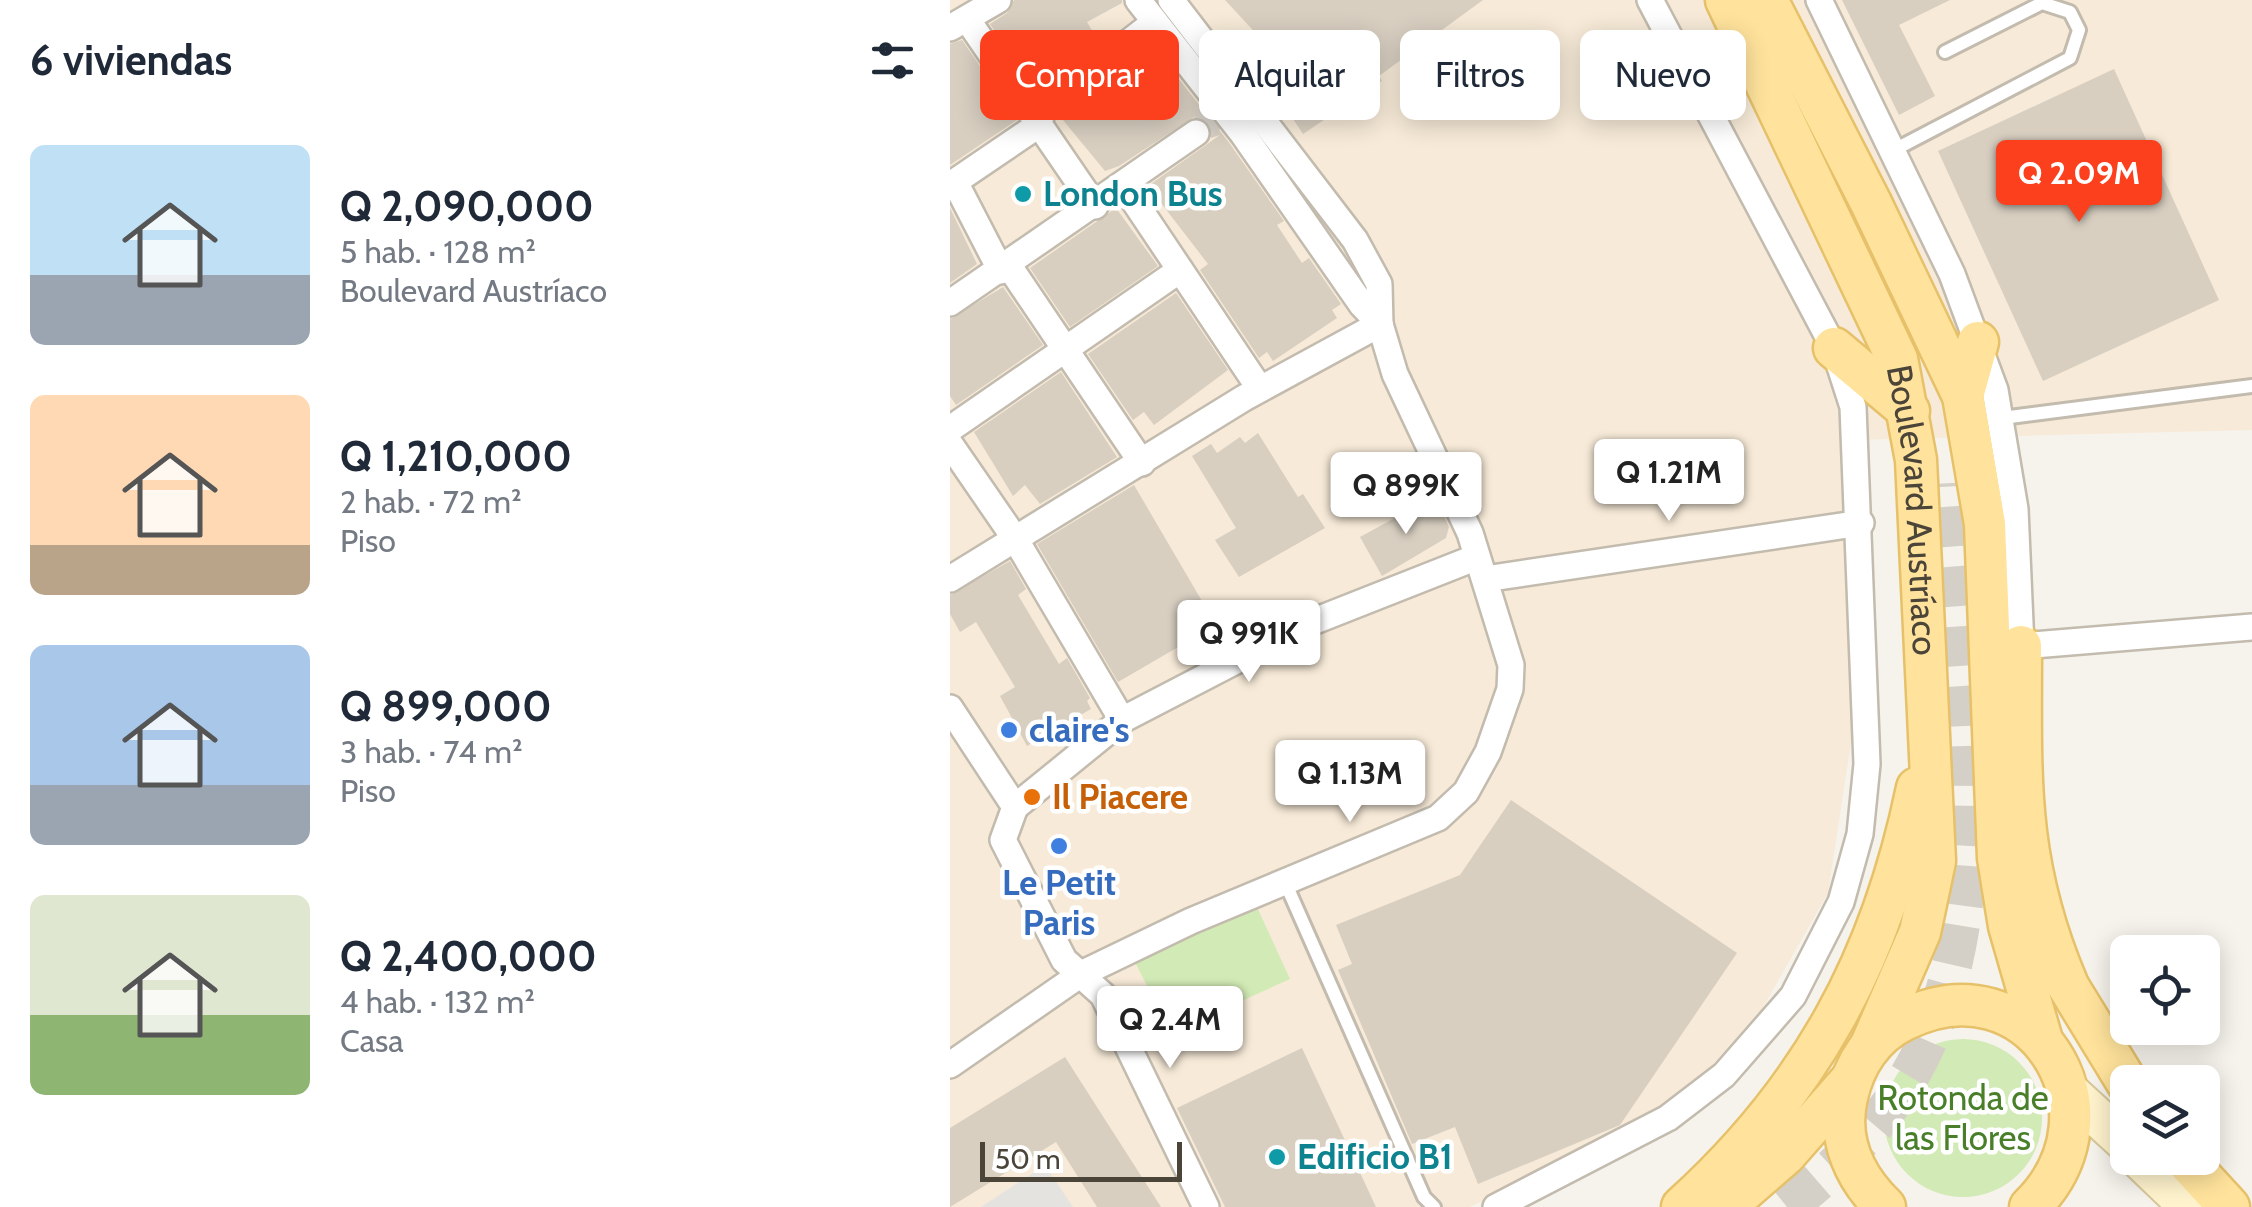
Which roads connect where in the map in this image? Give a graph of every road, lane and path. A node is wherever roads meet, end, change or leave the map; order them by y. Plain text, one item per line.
1 (998, 0) edge
2 (1138, 0) edge
3 (1171, 0) edge
4 (1650, 0) edge
5 (1726, 0) edge
6 (1767, 0) edge
7 (1819, 0) edge
8 (1154, 22) junction
9 (959, 24) edge
10 (1945, 52) dead end
11 (1199, 67) edge
12 (1199, 86) edge
13 (1209, 120) tunnel mouth
14 (1226, 120) edge
15 (1037, 126) junction
16 (1894, 150) junction
17 (952, 184) edge
18 (1124, 186) junction
19 (1095, 206) junction
20 (1005, 268) junction
21 (1180, 270) junction
22 (1908, 286) junction
23 (950, 303) edge
24 (1380, 324) junction
25 (1978, 342) junction
26 (1834, 348) junction
27 (1069, 350) junction
28 (2252, 386) edge
29 (1260, 389) junction
30 (1962, 396) junction
31 (1909, 411) junction
32 (2002, 418) junction
33 (950, 429) edge
34 (950, 444) edge
35 (1142, 463) junction
36 (1952, 483) tunnel mouth
37 (1861, 523) junction
38 (1016, 540) junction
39 (1481, 568) junction
40 (950, 579) edge
41 (2252, 626) edge
42 (2021, 646) junction
43 (950, 708) edge
44 (1122, 720) junction
45 (1928, 735) junction
46 (1015, 806) junction
47 (1285, 882) junction
48 (2002, 882) junction
49 (1080, 974) junction
50 (2067, 983) junction
51 (2042, 1040) junction
52 (1860, 1063) junction
53 (950, 1065) edge
54 (2117, 1065) edge
55 (2070, 1092) junction
56 (2110, 1129) edge
57 (2156, 1175) edge
58 (2200, 1175) edge
59 (1206, 1207) edge
60 (1434, 1207) edge
61 (1496, 1207) edge
62 (1682, 1207) edge
63 (1724, 1207) edge
64 (1886, 1207) edge
65 (2030, 1207) edge
66 (2190, 1207) edge
67 (2229, 1207) edge

1 - 9 street
2 - 8 street
3 - 11 street
4 - 26 street
5 - 31 main road, Boulevard Austríaco
6 - 22 main road, Boulevard Austríaco
7 - 16 street
8 - 12 street
8 - 15 street
9 - 15 street
10 - 16 lane
13 - 18 street
14 - 24 street
15 - 17 street
15 - 19 street
16 - 25 street
17 - 20 street
18 - 19 street
18 - 21 street
19 - 20 street
20 - 23 street
20 - 27 street
21 - 27 street
21 - 29 street
22 - 30 main road, Boulevard Austríaco
22 - 36 main road
24 - 29 street
24 - 39 street
25 - 30 main road
25 - 32 street
26 - 31 main road
26 - 37 street
27 - 33 street
27 - 35 street
28 - 32 lane
29 - 35 street
30 - 48 main road, Boulevard Austríaco
31 - 45 main road, Boulevard Austríaco
32 - 42 street
34 - 38 street
35 - 38 street
37 - 39 street
37 - 61 street
38 - 40 street
38 - 44 street
39 - 44 street
39 - 47 street
41 - 42 street
42 - 50 main road
43 - 46 street
44 - 46 street
45 - 52 main road, Boulevard Austríaco
45 - 62 main road
46 - 49 street
47 - 49 street
47 - 60 lane
48 - 50 main road
48 - 51 main road, Boulevard Austríaco
49 - 53 street
49 - 59 street
50 - 54 main road
51 - 52 main road
51 - 55 main road
52 - 63 main road
52 - 64 main road
55 - 56 main road
55 - 65 main road
57 - 66 main road
58 - 67 main road

